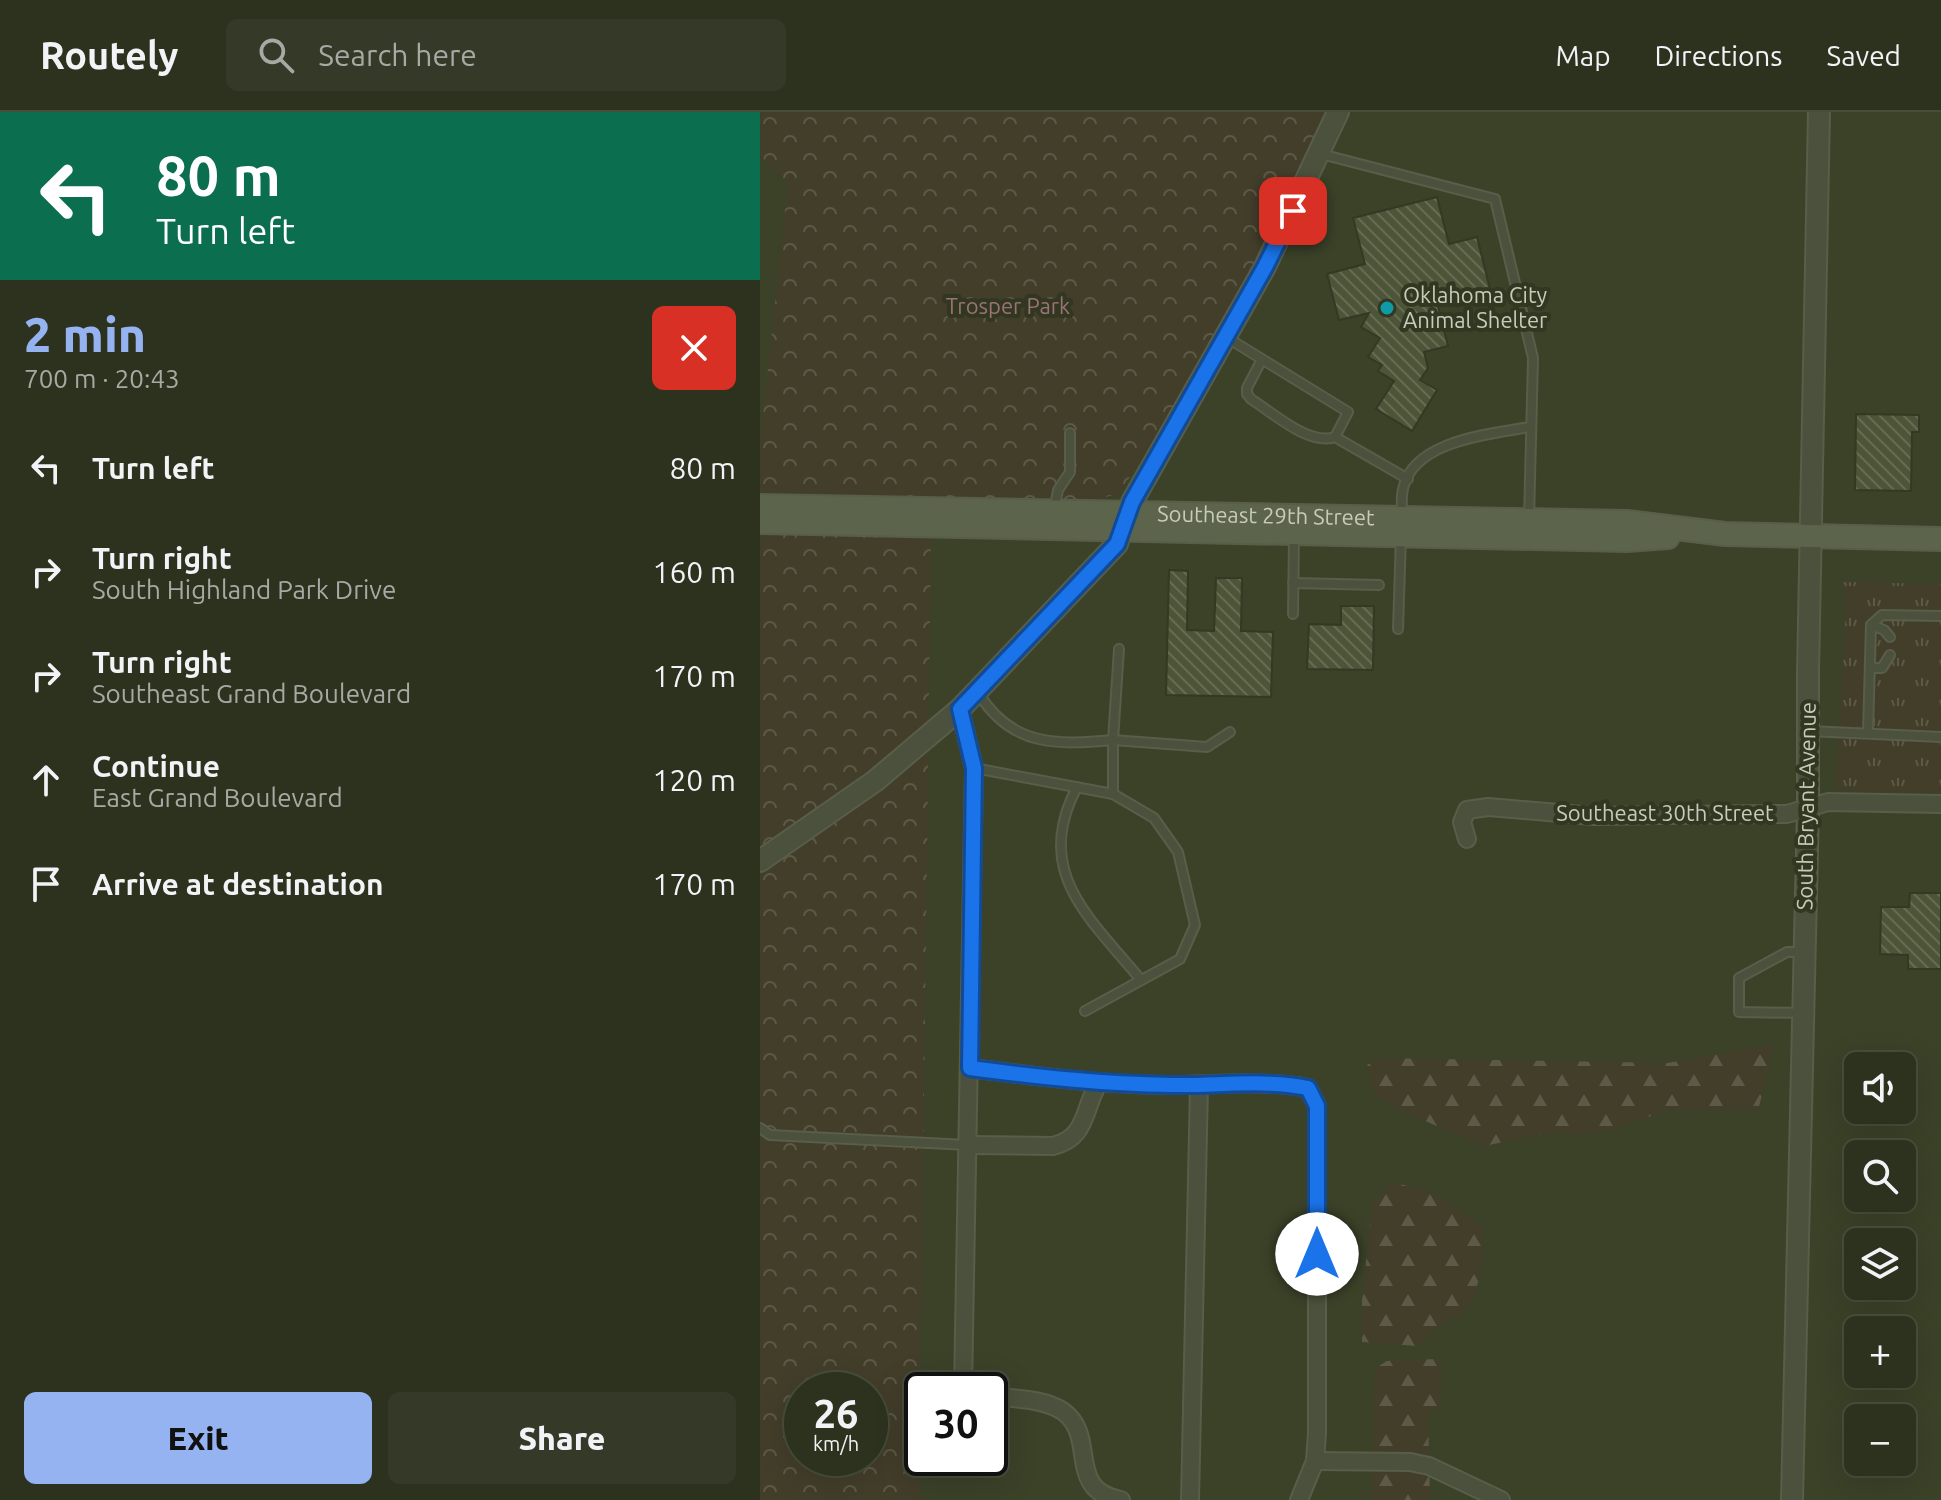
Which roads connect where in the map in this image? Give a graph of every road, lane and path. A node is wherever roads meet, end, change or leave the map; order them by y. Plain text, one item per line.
1 (1338, 112) edge
2 (1819, 112) edge
3 (1319, 153) junction
4 (1225, 337) junction
5 (1262, 359) junction
6 (1530, 427) junction
7 (1070, 433) dead end
8 (1335, 437) junction
9 (1408, 479) junction
10 (760, 506) edge
11 (1054, 512) junction
12 (1529, 521) junction
13 (760, 522) edge
14 (1125, 522) junction
15 (1402, 527) junction
16 (1294, 533) junction
17 (1725, 534) junction
18 (1810, 536) junction
19 (1941, 539) edge
20 (1293, 583) junction
21 (1379, 585) dead end
22 (1293, 614) dead end
23 (1941, 616) edge
24 (1871, 625) junction
25 (1398, 629) dead end
26 (1890, 637) dead end
27 (1119, 649) dead end
28 (1890, 655) dead end
29 (1870, 668) junction
30 (977, 692) junction
31 (960, 709) junction
32 (1808, 731) junction
33 (1230, 732) dead end
34 (1868, 733) junction
35 (1941, 737) edge
36 (1113, 740) junction
37 (974, 768) junction
38 (1077, 787) junction
39 (1113, 794) junction
40 (1941, 804) edge
41 (1808, 807) junction
42 (1467, 839) dead end
43 (760, 861) edge
44 (1804, 952) junction
45 (1141, 980) junction
46 (1085, 1011) dead end
47 (1803, 1013) junction
48 (970, 1068) junction
49 (1098, 1084) junction
50 (1199, 1086) junction
51 (760, 1128) edge
52 (968, 1145) junction
53 (963, 1372) edge
54 (1008, 1398) edge
55 (1315, 1461) junction
56 (1121, 1500) edge
57 (1190, 1500) edge
58 (1299, 1500) edge
59 (1501, 1500) edge
60 (1792, 1500) edge

1 - 3 street
2 - 18 street, South Bryant Avenue
3 - 4 street
3 - 6 lane
4 - 5 lane
4 - 14 street
5 - 8 lane
5 - 8 lane
6 - 9 lane
6 - 12 lane
7 - 11 lane
8 - 9 lane
9 - 15 lane
10 - 11 main road, Southeast 29th Street
11 - 14 main road, Southeast 29th Street
12 - 15 main road, Southeast 29th Street
12 - 17 main road, Southeast 29th Street
13 - 14 main road, Southeast 29th Street
14 - 15 main road, Southeast 29th Street
14 - 16 main road, Southeast 29th Street
14 - 30 street
15 - 16 main road, Southeast 29th Street
15 - 17 main road, Southeast 29th Street
15 - 25 lane
16 - 20 lane
17 - 18 main road, Southeast 29th Street
18 - 19 main road, Southeast 29th Street
18 - 32 street, South Bryant Avenue
20 - 21 lane
20 - 22 lane
23 - 24 lane
24 - 26 lane
24 - 29 lane
27 - 36 lane
28 - 29 lane
29 - 34 lane
30 - 31 street
30 - 36 lane
31 - 37 street
31 - 43 street
32 - 34 lane
32 - 41 street, South Bryant Avenue
33 - 36 lane
34 - 35 lane
36 - 39 lane
37 - 38 lane
37 - 48 street
38 - 39 lane
38 - 45 lane
39 - 45 lane
40 - 41 street, Southeast 30th Street
41 - 42 street, Southeast 30th Street
41 - 44 street, South Bryant Avenue
44 - 47 street, South Bryant Avenue
44 - 47 lane
45 - 46 lane
47 - 60 street, South Bryant Avenue
48 - 49 street
48 - 52 street
49 - 50 street
49 - 52 street
50 - 55 street
50 - 57 street
51 - 52 lane
52 - 53 street
54 - 56 street
55 - 58 street
55 - 59 street

